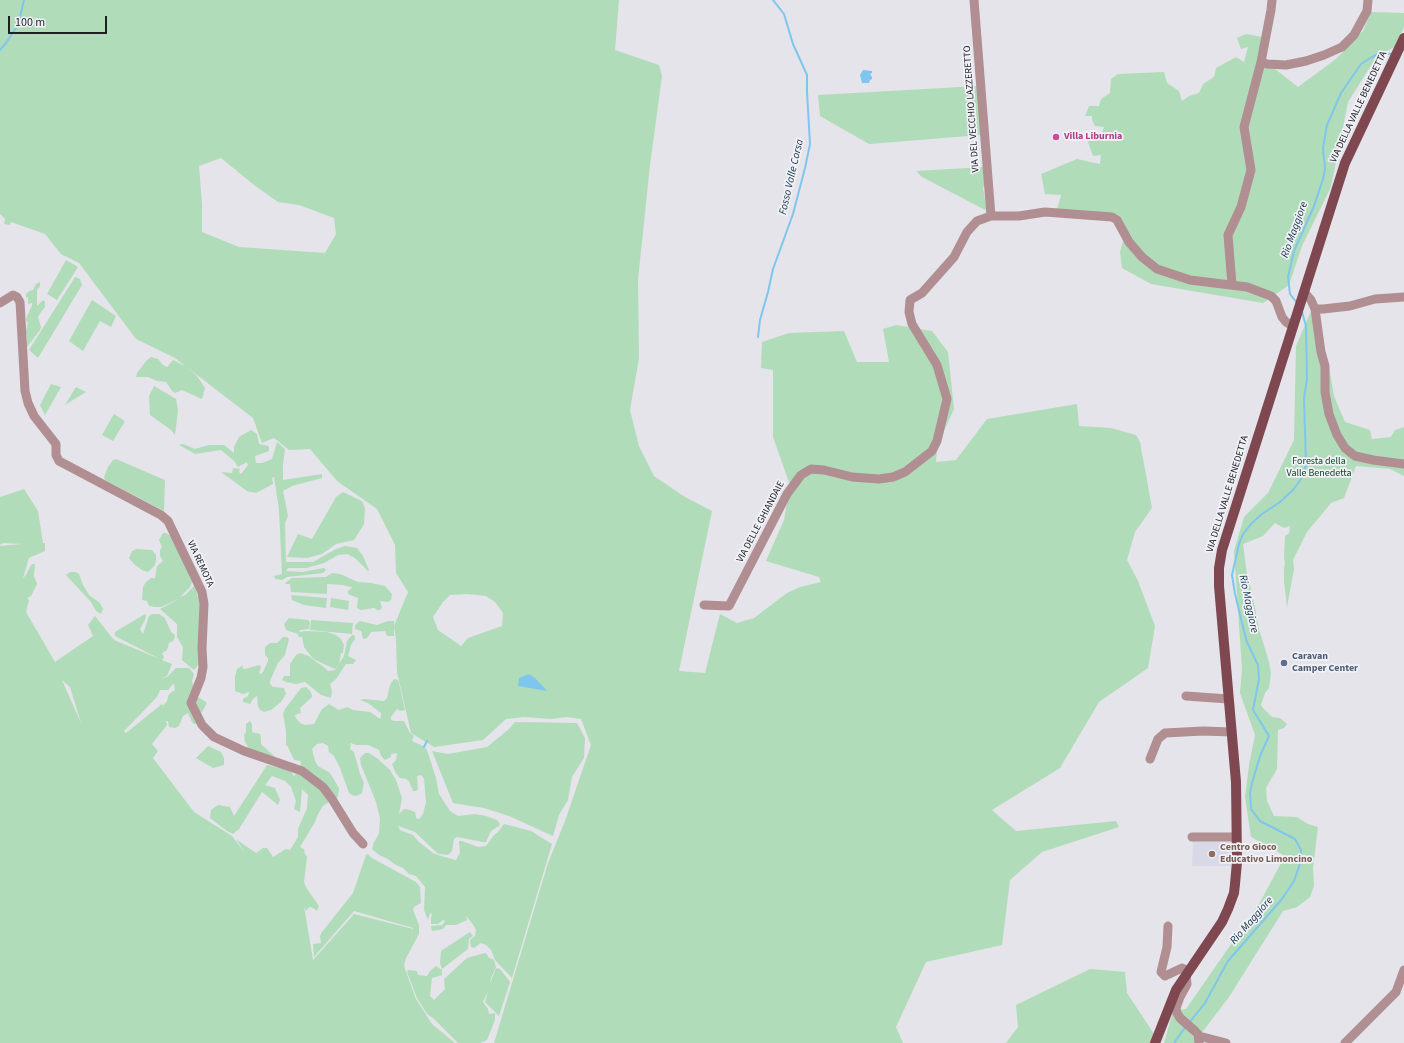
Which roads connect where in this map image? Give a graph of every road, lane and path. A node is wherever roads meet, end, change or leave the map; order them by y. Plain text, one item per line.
1 (974, 0) edge
2 (1272, 0) edge
3 (1368, 0) edge
4 (1402, 42) edge
5 (1260, 62) junction
6 (991, 216) junction
7 (1232, 285) junction
8 (1303, 296) junction
9 (1404, 297) edge
10 (0, 303) edge
11 (1315, 309) junction
12 (1293, 326) junction
13 (1404, 464) edge
14 (704, 605) dead end
15 (1186, 696) dead end
16 (1228, 699) junction
17 (1231, 732) junction
18 (1150, 759) dead end
19 (1192, 837) dead end
20 (1236, 837) junction
21 (363, 844) dead end
22 (1168, 926) dead end
23 (1404, 970) edge
24 (1187, 973) junction
25 (1198, 1037) edge
26 (1156, 1043) edge
27 (1226, 1043) edge
28 (1345, 1043) edge

1 - 6 street, VIA DEL VECCHIO LAZZERETTO
2 - 5 street
3 - 5 street
4 - 8 main road, VIA DELLA VALLE BENEDETTA
5 - 7 street
6 - 7 street, VIA DELLE GHIANDAIE
6 - 14 street, VIA DELLE GHIANDAIE
7 - 12 street, VIA DELLE GHIANDAIE
8 - 11 street
8 - 12 main road, VIA DELLA VALLE BENEDETTA
9 - 11 street
10 - 21 street, VIA REMOTA
11 - 13 street
12 - 16 main road, VIA DELLA VALLE BENEDETTA
15 - 16 street
16 - 17 main road, VIA DELLA VALLE BENEDETTA
17 - 18 street
17 - 20 main road, VIA DELLA VALLE BENEDETTA
19 - 20 street
20 - 24 main road, VIA DELLA VALLE BENEDETTA
22 - 24 street
23 - 28 street
24 - 25 street, bridge
24 - 26 main road, VIA DELLA VALLE BENEDETTA
25 - 27 street

